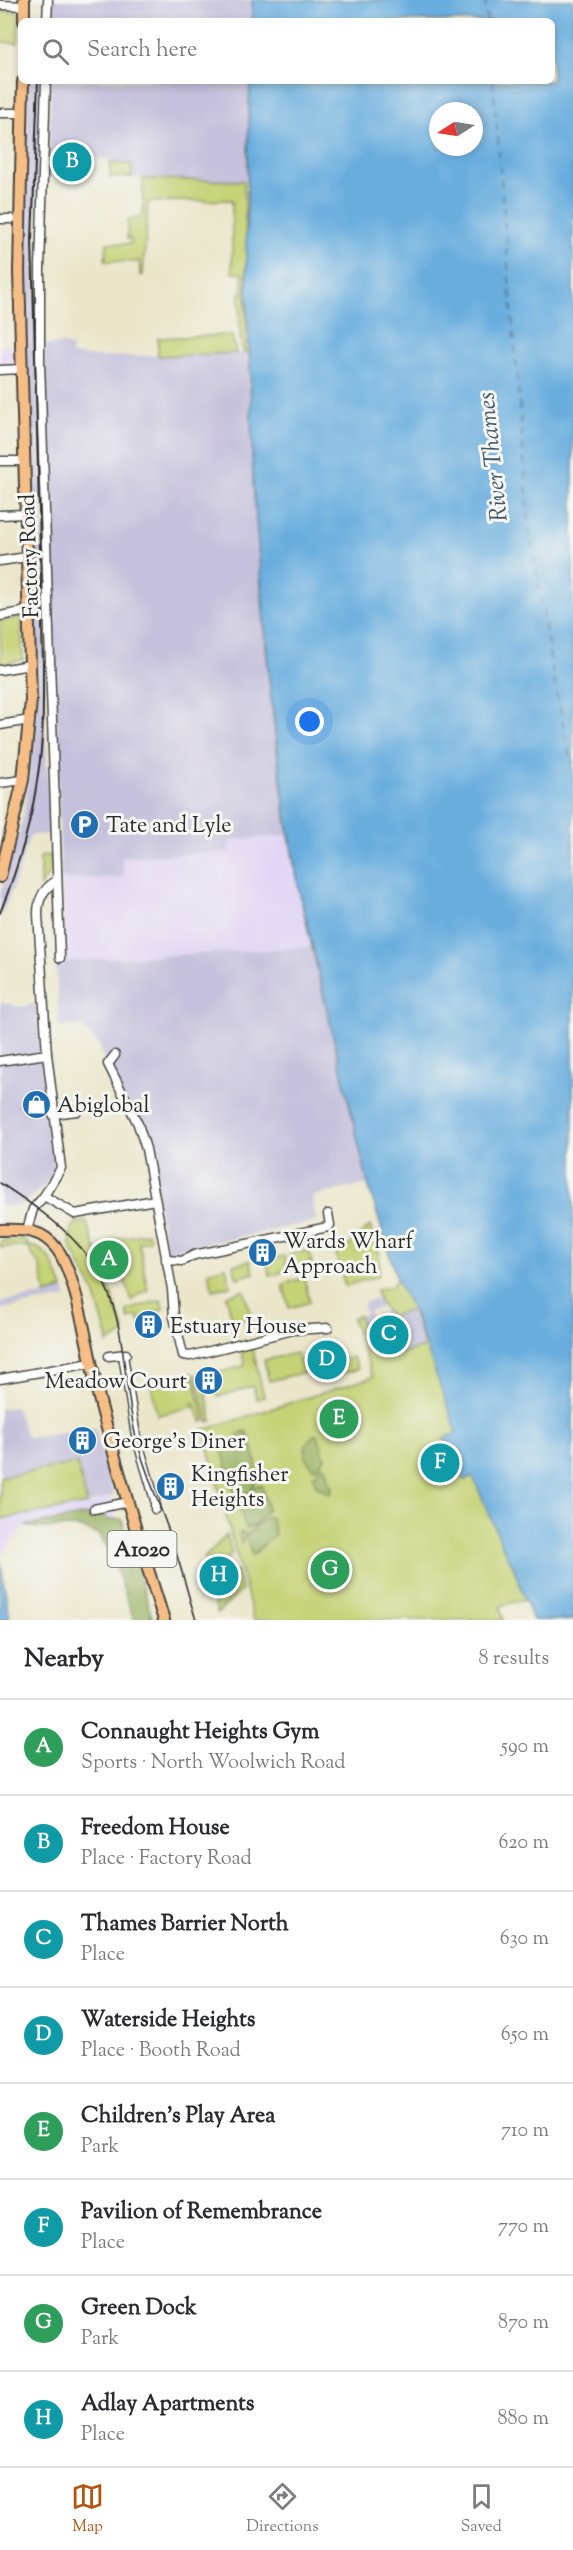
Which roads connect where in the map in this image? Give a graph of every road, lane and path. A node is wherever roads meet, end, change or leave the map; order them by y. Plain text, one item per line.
1 (48, 0) edge
2 (24, 3) edge
3 (0, 5) edge
4 (47, 18) edge
5 (23, 84) edge
6 (46, 84) edge
7 (0, 112) edge
8 (22, 113) junction
9 (0, 219) edge
10 (11, 219) dead end
11 (21, 369) junction
12 (0, 370) edge
13 (0, 461) edge
14 (24, 461) junction
15 (26, 514) junction
16 (0, 515) edge
17 (27, 557) junction
18 (0, 561) edge
19 (28, 611) junction
20 (0, 616) edge
21 (30, 665) junction
22 (0, 670) edge
23 (30, 720) junction
24 (0, 725) edge
25 (23, 780) junction
26 (0, 783) edge
27 (0, 877) edge
28 (56, 880) junction
29 (60, 958) dead end
30 (47, 1054) junction
31 (115, 1055) dead end
32 (0, 1061) edge
33 (77, 1111) dead end
34 (53, 1114) junction
35 (44, 1196) junction
36 (155, 1200) junction
37 (328, 1214) dead end
38 (0, 1230) edge
39 (27, 1230) junction
40 (166, 1260) junction
41 (328, 1328) dead end
42 (109, 1356) dead end
43 (91, 1363) junction
44 (0, 1379) edge
45 (128, 1502) junction
46 (94, 1509) dead end
47 (155, 1509) dead end
48 (164, 1620) edge

1 - 4 street
2 - 3 street
5 - 8 main road
6 - 28 street, Factory Road
7 - 8 street
8 - 11 main road
9 - 10 street
11 - 12 street
11 - 14 main road
13 - 14 street
14 - 15 main road
15 - 16 street
15 - 17 main road
17 - 18 street
17 - 19 main road
19 - 20 street
19 - 21 main road
21 - 22 street
21 - 23 main road
23 - 24 street
23 - 25 main road
25 - 26 street
25 - 27 main road
28 - 29 street, Factory Road
28 - 30 street
30 - 32 street
30 - 34 street
31 - 36 street
33 - 34 street
34 - 35 street
35 - 36 street
35 - 39 street
36 - 40 street
37 - 40 street
38 - 39 main road
39 - 43 main road, A1020
40 - 41 street
42 - 47 street
43 - 44 street
43 - 45 main road, A1020
45 - 46 street
45 - 48 main road, A1020

